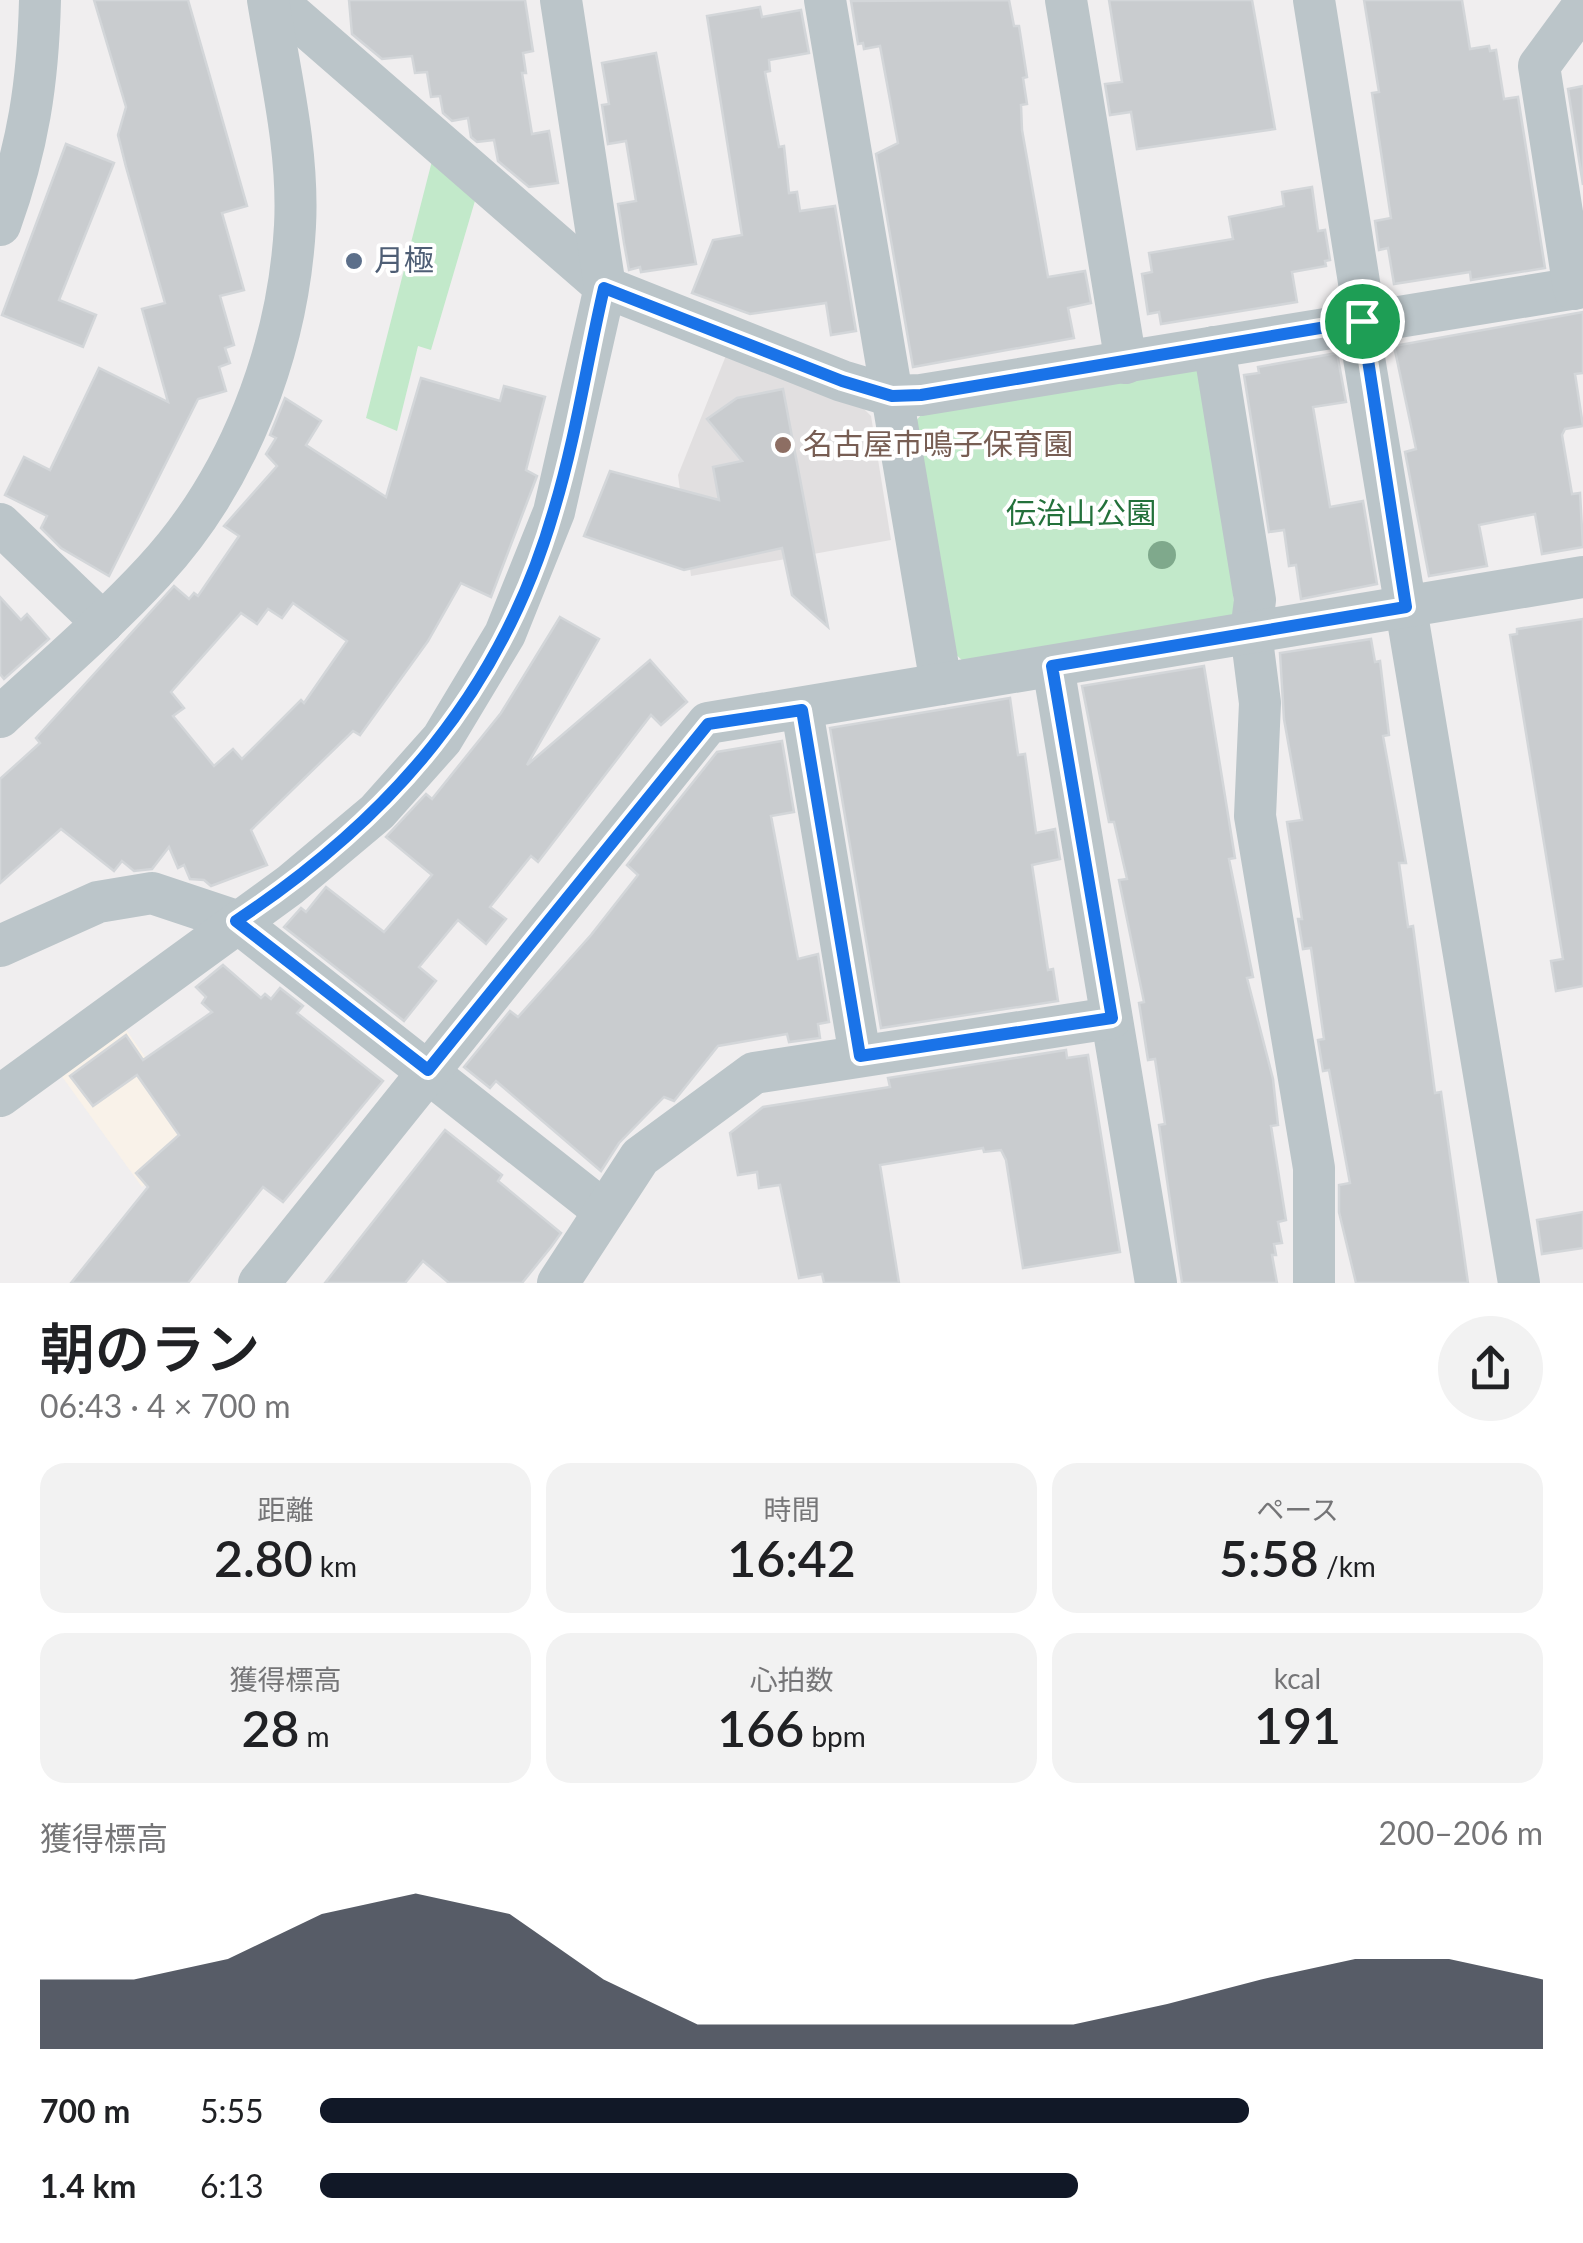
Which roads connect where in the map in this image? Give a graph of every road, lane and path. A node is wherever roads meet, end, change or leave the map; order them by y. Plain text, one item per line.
1 (40, 0) edge
2 (272, 0) edge
3 (561, 0) edge
4 (825, 0) edge
5 (1066, 0) edge
6 (1314, 0) edge
7 (1583, 6) edge
8 (0, 225) edge
9 (604, 288) junction
10 (1579, 288) edge
11 (1362, 321) junction
12 (1214, 347) junction
13 (1126, 363) junction
14 (892, 396) junction
15 (0, 524) edge
16 (1583, 577) edge
17 (1406, 607) junction
18 (103, 623) junction
19 (1251, 632) junction
20 (1052, 666) junction
21 (941, 684) junction
22 (802, 710) junction
23 (0, 717) edge
24 (236, 921) junction
25 (0, 946) edge
26 (1112, 1018) junction
27 (860, 1056) junction
28 (428, 1070) junction
29 (0, 1096) edge
30 (604, 1211) junction
31 (259, 1283) edge
32 (558, 1283) edge
33 (1156, 1283) edge
34 (1314, 1283) edge
35 (1519, 1283) edge

1 - 8 street
2 - 9 street
2 - 18 street
3 - 9 street
4 - 14 street
5 - 13 street
6 - 11 street
7 - 10 street
9 - 14 street
9 - 24 street
10 - 11 street
11 - 12 street
11 - 17 street
12 - 13 street
12 - 19 street
13 - 14 street
14 - 21 street
15 - 18 street
16 - 17 street
17 - 19 street
17 - 35 street
18 - 23 street
19 - 20 street
19 - 34 street
20 - 21 street
20 - 26 street
21 - 22 street
22 - 27 street
22 - 28 street
24 - 25 street
24 - 28 street
24 - 29 street
26 - 27 street
26 - 33 street
27 - 30 street
28 - 30 street
28 - 31 street
30 - 32 street

